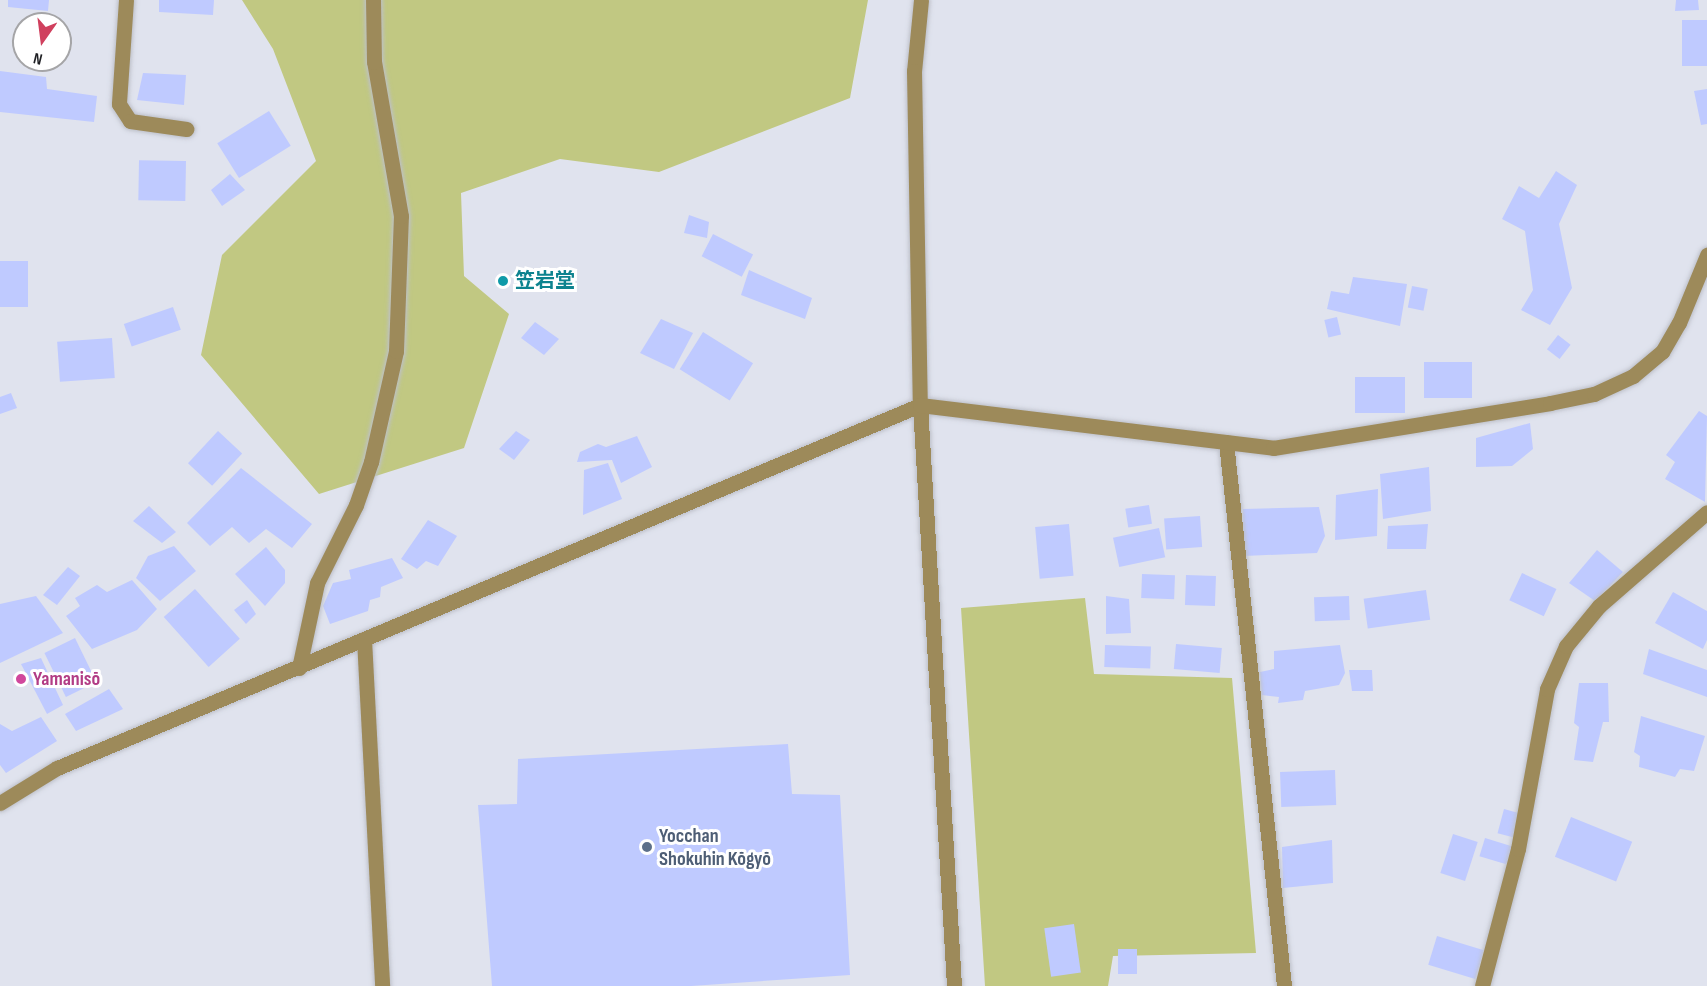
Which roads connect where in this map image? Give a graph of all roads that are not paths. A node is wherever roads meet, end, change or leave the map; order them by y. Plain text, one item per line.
1 (126, 0) edge
2 (373, 0) edge
3 (921, 0) edge
4 (186, 129) dead end
5 (1707, 255) edge
6 (920, 405) junction
7 (1226, 442) junction
8 (1707, 512) edge
9 (364, 639) junction
10 (299, 668) junction
11 (0, 803) edge
12 (382, 986) edge
13 (954, 986) edge
14 (1284, 986) edge
15 (1482, 986) edge

1 - 4 street
2 - 10 street
3 - 6 street
5 - 7 street
6 - 7 street
6 - 9 street
6 - 13 street
7 - 14 street
8 - 15 street
9 - 10 street
9 - 12 street
10 - 11 street

